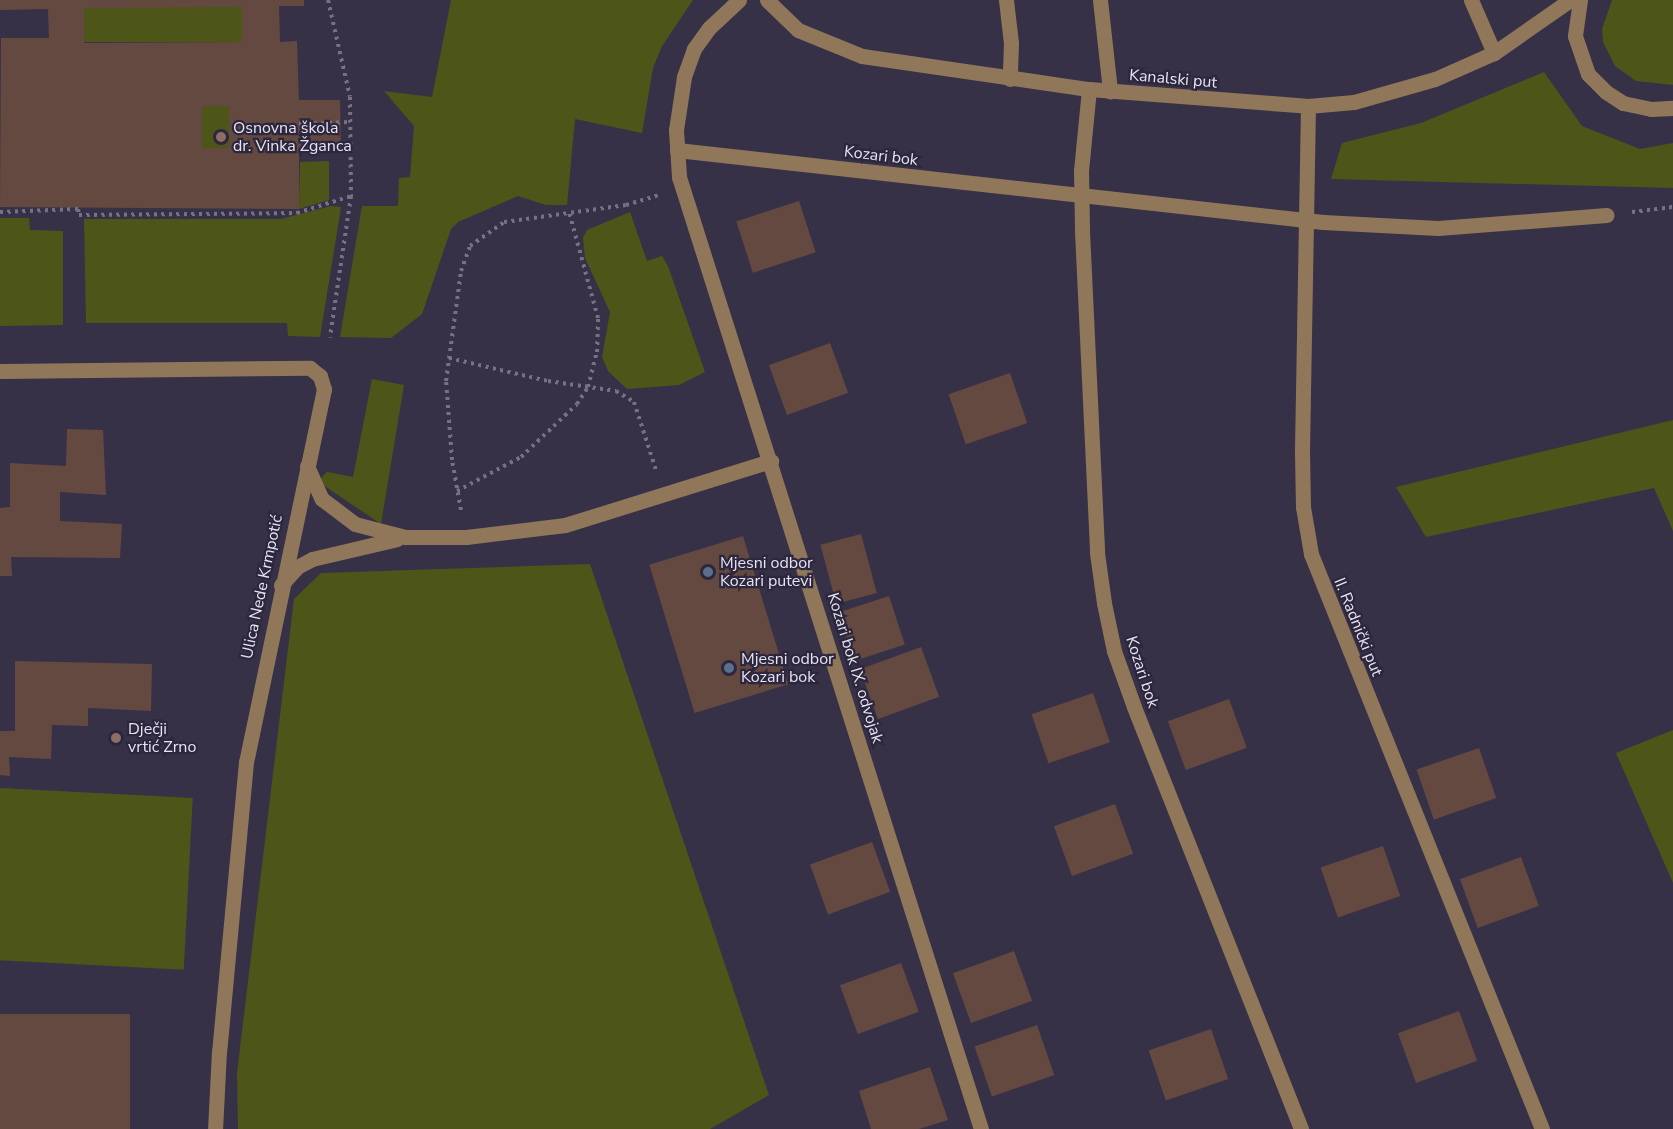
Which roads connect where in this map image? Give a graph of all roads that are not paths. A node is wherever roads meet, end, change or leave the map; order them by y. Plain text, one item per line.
1 (738, 0) edge
2 (767, 0) edge
3 (1006, 0) edge
4 (1100, 0) edge
5 (1471, 0) edge
6 (1570, 0) edge
7 (1580, 0) edge
8 (1494, 53) junction
9 (1010, 79) junction
10 (1089, 89) junction
11 (1110, 92) junction
12 (1308, 106) junction
13 (1673, 108) edge
14 (677, 150) junction
15 (1082, 197) junction
16 (1607, 215) road end
17 (1304, 220) junction
18 (0, 371) edge
19 (771, 461) junction
20 (307, 465) junction
21 (405, 537) junction
22 (281, 585) junction
23 (1297, 1128) edge
24 (215, 1129) edge
25 (981, 1129) edge
26 (1542, 1129) edge

1 - 14 street, Kozari bok IX. odvojak
2 - 9 street, Kanalski put
3 - 9 street
4 - 11 street
5 - 8 street
6 - 8 street, Kanalski put
7 - 13 street
8 - 12 street, Kanalski put
9 - 10 street, Kanalski put
10 - 11 street, Kanalski put
10 - 15 street, Kozari bok
11 - 12 street, Kanalski put
12 - 17 street, II. Radnički put
14 - 15 street, Kozari bok
14 - 19 street, Kozari bok IX. odvojak
15 - 17 street, Kozari bok
15 - 23 street, Kozari bok
16 - 17 street, Kozari bok
17 - 26 street, II. Radnički put
18 - 20 street, Ulica Nede Krmpotić
19 - 21 street
19 - 25 street, Kozari bok IX. odvojak
20 - 21 street
20 - 22 street, Ulica Nede Krmpotić
21 - 22 street
22 - 24 street, Ulica Nede Krmpotić

